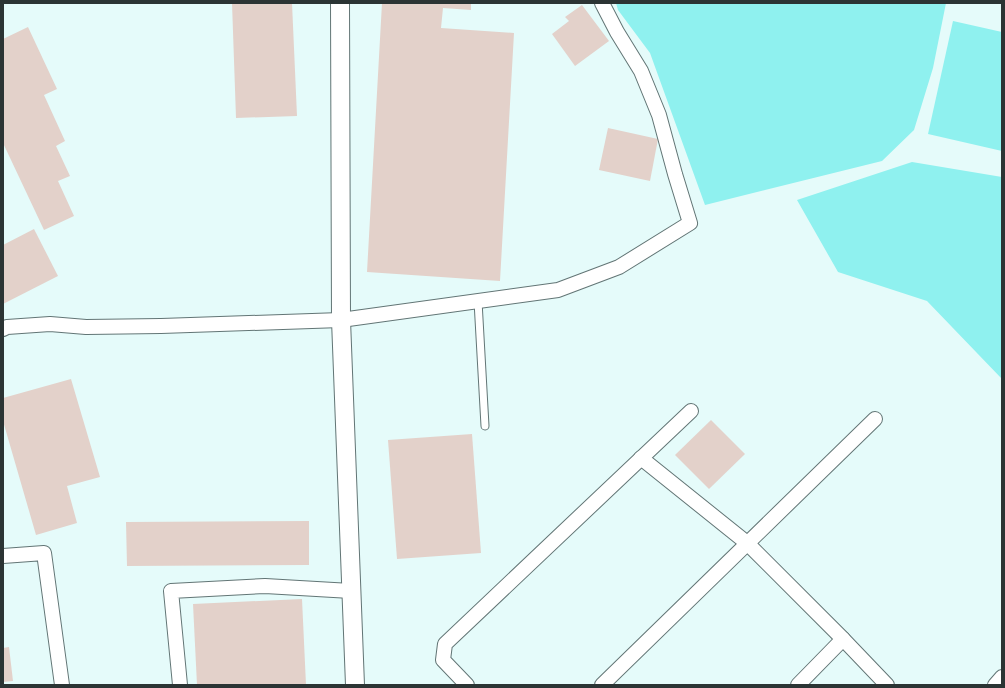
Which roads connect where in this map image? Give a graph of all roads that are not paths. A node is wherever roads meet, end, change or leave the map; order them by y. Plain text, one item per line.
1 (340, 3) edge
2 (602, 3) edge
3 (478, 301) junction
4 (341, 320) junction
5 (3, 329) edge
6 (691, 411) dead end
7 (876, 419) dead end
8 (485, 426) dead end
9 (641, 458) junction
10 (747, 543) junction
11 (3, 556) edge
12 (351, 591) junction
13 (843, 639) junction
14 (1002, 677) edge
15 (62, 685) edge
16 (180, 685) edge
17 (355, 685) edge
18 (467, 685) edge
19 (602, 685) edge
20 (798, 685) edge
21 (887, 685) edge
22 (995, 685) edge

1 - 4 street
2 - 3 street
3 - 4 street
3 - 8 lane
4 - 5 street
4 - 12 street
6 - 9 street
7 - 10 street
9 - 10 street
9 - 18 street
10 - 13 street
10 - 19 street
11 - 15 street
12 - 16 street
12 - 17 street
13 - 20 street
13 - 21 street
14 - 22 street

